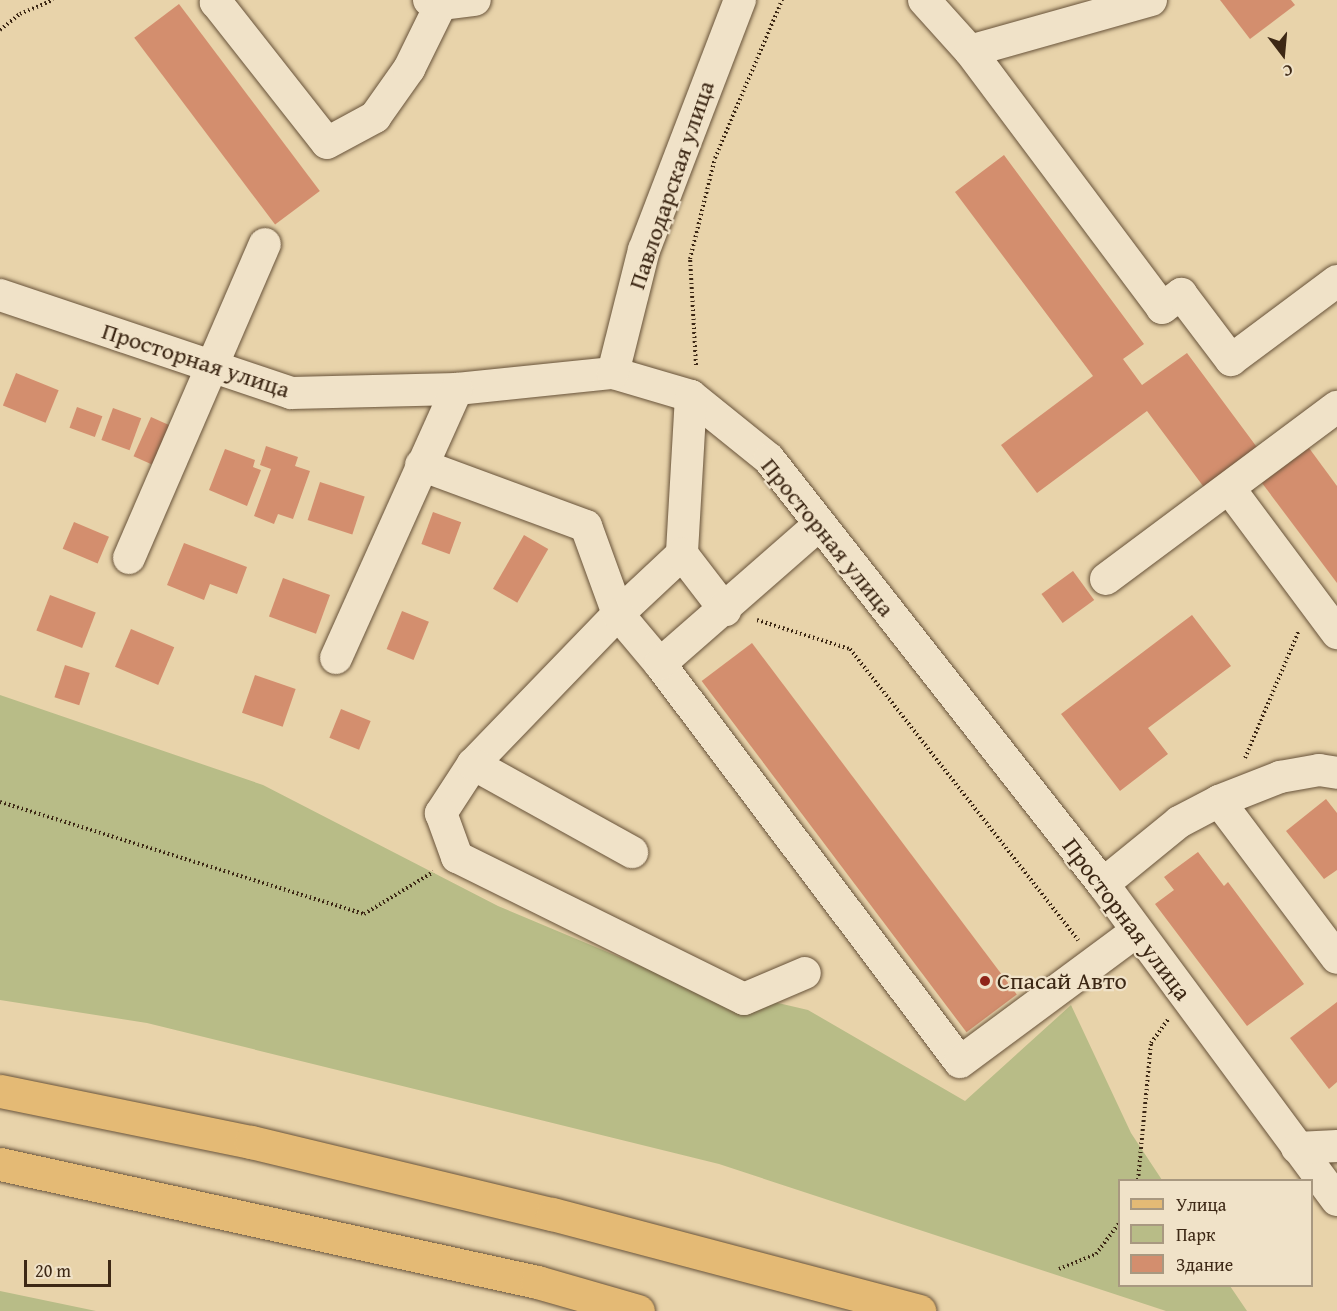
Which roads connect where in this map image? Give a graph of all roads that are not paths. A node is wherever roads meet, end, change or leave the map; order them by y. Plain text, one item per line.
1 (219, 0) edge
2 (475, 0) edge
3 (740, 0) edge
4 (924, 0) edge
5 (1151, 0) edge
6 (435, 2) edge
7 (970, 51) junction
8 (265, 244) dead end
9 (1337, 281) edge
10 (0, 295) edge
11 (211, 368) junction
12 (613, 373) junction
13 (457, 389) junction
14 (694, 399) junction
15 (1337, 407) edge
16 (421, 465) junction
17 (1229, 488) junction
18 (819, 525) junction
19 (682, 554) junction
20 (129, 558) dead end
21 (1106, 579) dead end
22 (725, 610) junction
23 (618, 614) junction
24 (1337, 633) edge
25 (336, 657) dead end
26 (660, 664) junction
27 (473, 764) junction
28 (1337, 773) edge
29 (1224, 799) junction
30 (632, 852) dead end
31 (1103, 884) junction
32 (1136, 932) junction
33 (1337, 958) edge
34 (805, 973) dead end
35 (0, 1091) edge
36 (1337, 1146) edge
37 (1297, 1148) junction
38 (0, 1164) edge
39 (1337, 1200) edge
40 (638, 1311) edge
41 (919, 1311) edge

1 - 6 street
2 - 6 street
3 - 12 street, Павлодарская улица
4 - 7 street
5 - 7 street
7 - 9 street
8 - 11 street
10 - 11 street, Просторная улица
11 - 13 street, Просторная улица
11 - 20 street
12 - 13 street, Просторная улица
12 - 14 street, Просторная улица
13 - 16 street
14 - 18 street, Просторная улица
14 - 19 street
15 - 17 street
16 - 23 street
16 - 25 street
17 - 21 street
17 - 24 street
18 - 22 street
18 - 31 street, Просторная улица
19 - 22 street
19 - 23 street
22 - 26 street
23 - 26 street
23 - 27 street
26 - 32 street
27 - 30 street
27 - 34 street
28 - 29 street
29 - 31 street
29 - 33 street
31 - 32 street, Просторная улица
32 - 37 street, Просторная улица
35 - 41 main road
36 - 37 street
37 - 39 street, Просторная улица
38 - 40 main road

